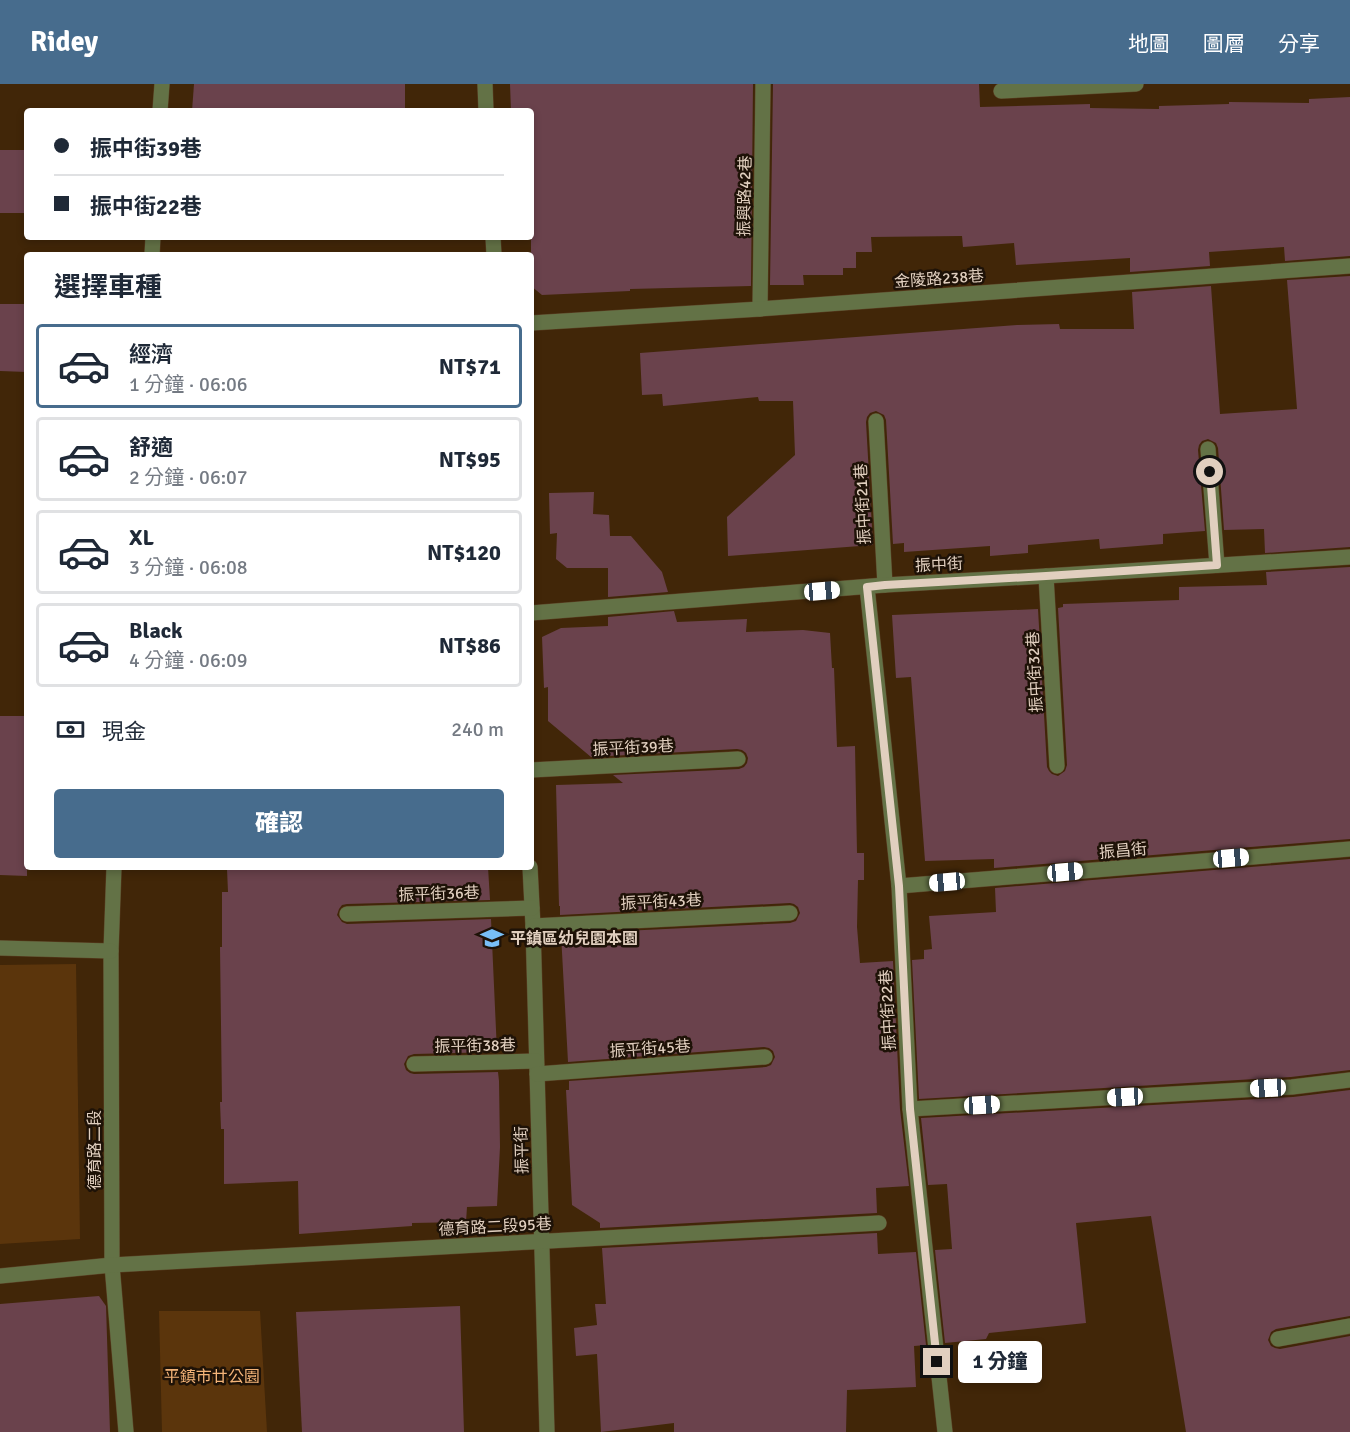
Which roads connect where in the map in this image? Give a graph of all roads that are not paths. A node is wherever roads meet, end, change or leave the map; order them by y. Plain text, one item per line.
1 (162, 84) edge
2 (485, 84) edge
3 (763, 84) edge
4 (1137, 84) edge
5 (1001, 91) dead end
6 (160, 108) edge
7 (486, 108) edge
8 (1350, 266) edge
9 (760, 309) junction
10 (534, 323) edge
11 (876, 421) dead end
12 (1208, 449) dead end
13 (1350, 557) edge
14 (1217, 565) junction
15 (1046, 576) junction
16 (885, 585) junction
17 (867, 587) junction
18 (534, 613) edge
19 (738, 759) dead end
20 (1057, 766) dead end
21 (534, 770) edge
22 (1350, 849) edge
23 (114, 870) edge
24 (530, 870) edge
25 (899, 886) junction
26 (532, 908) junction
27 (790, 913) dead end
28 (347, 914) dead end
29 (533, 926) junction
30 (0, 948) edge
31 (111, 951) junction
32 (765, 1057) dead end
33 (414, 1064) dead end
34 (537, 1068) junction
35 (1350, 1080) edge
36 (910, 1109) junction
37 (879, 1223) dead end
38 (541, 1242) junction
39 (112, 1265) junction
40 (0, 1276) edge
41 (1350, 1326) edge
42 (1278, 1339) dead end
43 (126, 1432) edge
44 (547, 1432) edge
45 (945, 1432) edge

1 - 6 street
2 - 7 street
3 - 9 street, 振興路42巷
4 - 5 street
8 - 9 street, 金陵路238巷
9 - 10 street, 金陵路238巷
11 - 16 street, 振中街21巷
12 - 14 street
13 - 14 street, 振中街
14 - 15 street, 振中街
15 - 16 street, 振中街
15 - 20 street, 振中街32巷
16 - 17 street, 振中街
17 - 18 street, 振中街
17 - 25 street, 振中街22巷
19 - 21 street, 振平街39巷
22 - 25 street, 振昌街
23 - 31 street, 德育路二段
24 - 26 street, 振平街
25 - 36 street, 振中街22巷
26 - 28 street, 振平街36巷
26 - 29 street, 振平街
27 - 29 street, 振平街43巷
29 - 34 street, 振平街
30 - 31 street
31 - 39 street, 德育路二段
32 - 34 street, 振平街45巷
33 - 34 street, 振平街38巷
34 - 38 street, 振平街
35 - 36 street
36 - 45 street, 振中街22巷
37 - 38 street, 德育路二段95巷
38 - 39 street, 德育路二段95巷
38 - 44 street, 振平街
39 - 40 street, 德育路二段95巷
39 - 43 street, 德育路二段
41 - 42 street

